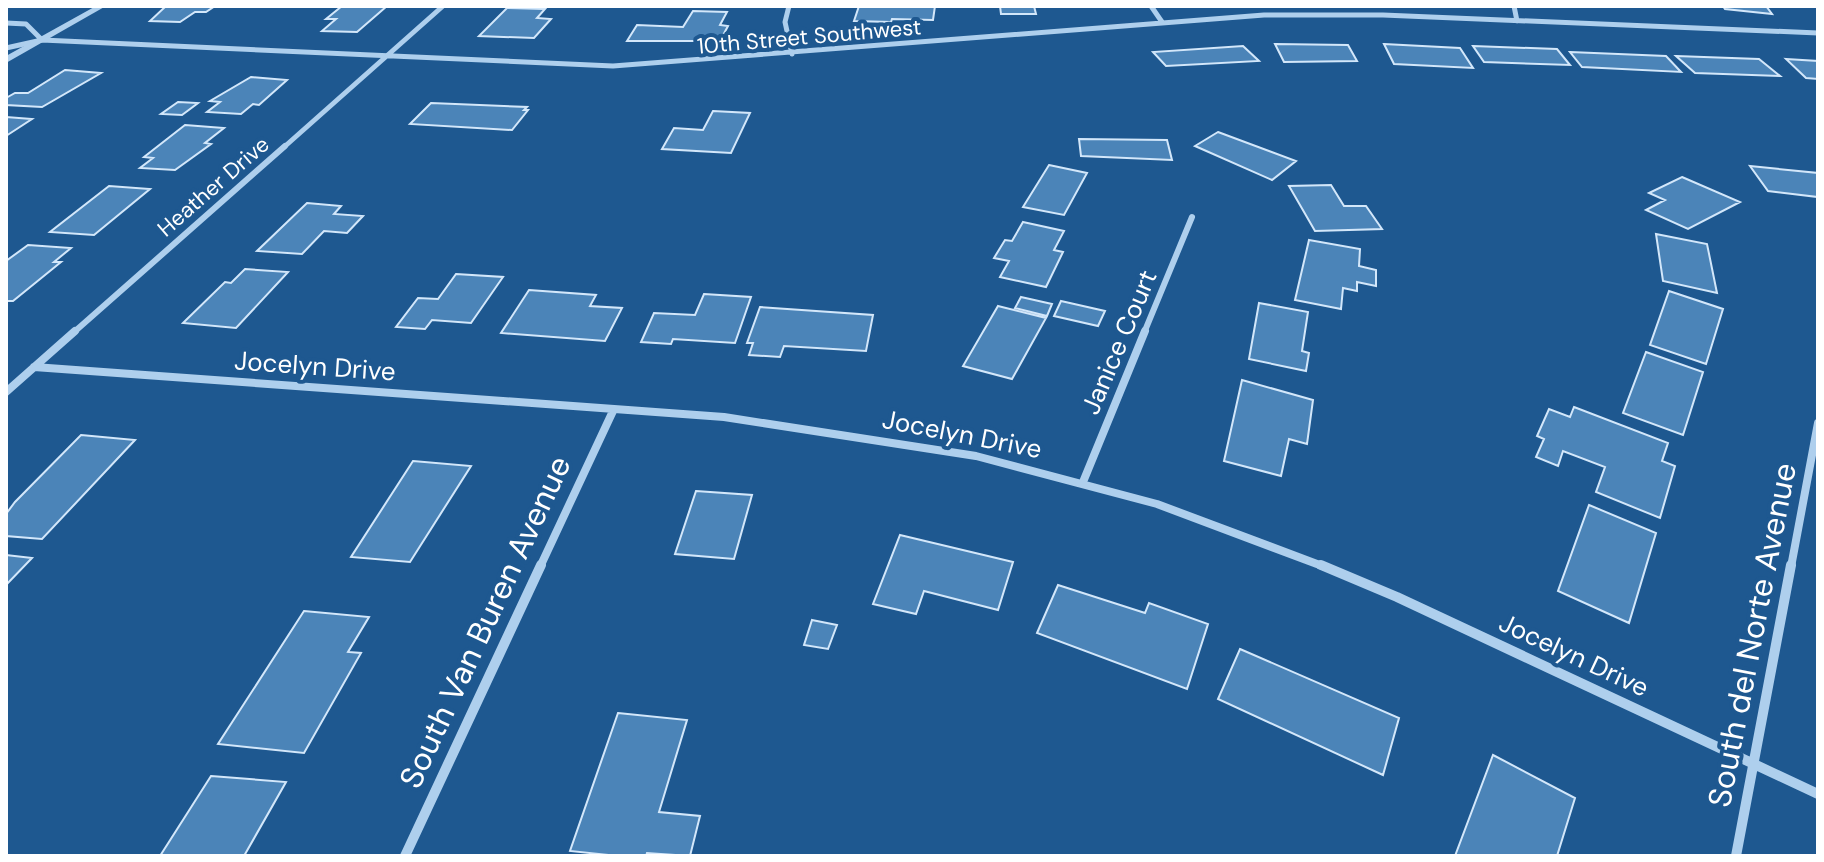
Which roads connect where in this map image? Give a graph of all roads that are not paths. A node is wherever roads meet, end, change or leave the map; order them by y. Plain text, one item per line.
1 (102, 6) edge
2 (443, 6) edge
3 (789, 6) edge
4 (1151, 6) edge
5 (1514, 6) edge
6 (1517, 21) junction
7 (1162, 22) junction
8 (6, 23) edge
9 (1818, 33) edge
10 (42, 40) junction
11 (6, 48) edge
12 (792, 54) junction
13 (385, 57) junction
14 (6, 60) edge
15 (1192, 217) dead end
16 (34, 367) junction
17 (6, 392) edge
18 (613, 411) junction
19 (1818, 423) edge
20 (1083, 482) junction
21 (1754, 763) junction
22 (1818, 794) edge
23 (405, 856) edge
24 (1736, 856) edge

1 - 10 street
2 - 13 street, Heather Drive
3 - 12 street
4 - 7 street
5 - 6 street
6 - 7 street, 10th Street Southwest
6 - 9 street, 10th Street Southwest
7 - 12 street, 10th Street Southwest
8 - 10 street, 10th Street Southwest
10 - 11 street, 10th Street Southwest
10 - 13 street, 10th Street Southwest
10 - 14 street
12 - 13 street, 10th Street Southwest
13 - 16 street, Heather Drive
15 - 20 street, Janice Court
16 - 17 street, Heather Drive
16 - 18 street, Jocelyn Drive
18 - 20 street, Jocelyn Drive
18 - 23 street, South Van Buren Avenue
19 - 21 street, South del Norte Avenue
20 - 21 street, Jocelyn Drive
21 - 22 street, Jocelyn Drive
21 - 24 street, South del Norte Avenue

